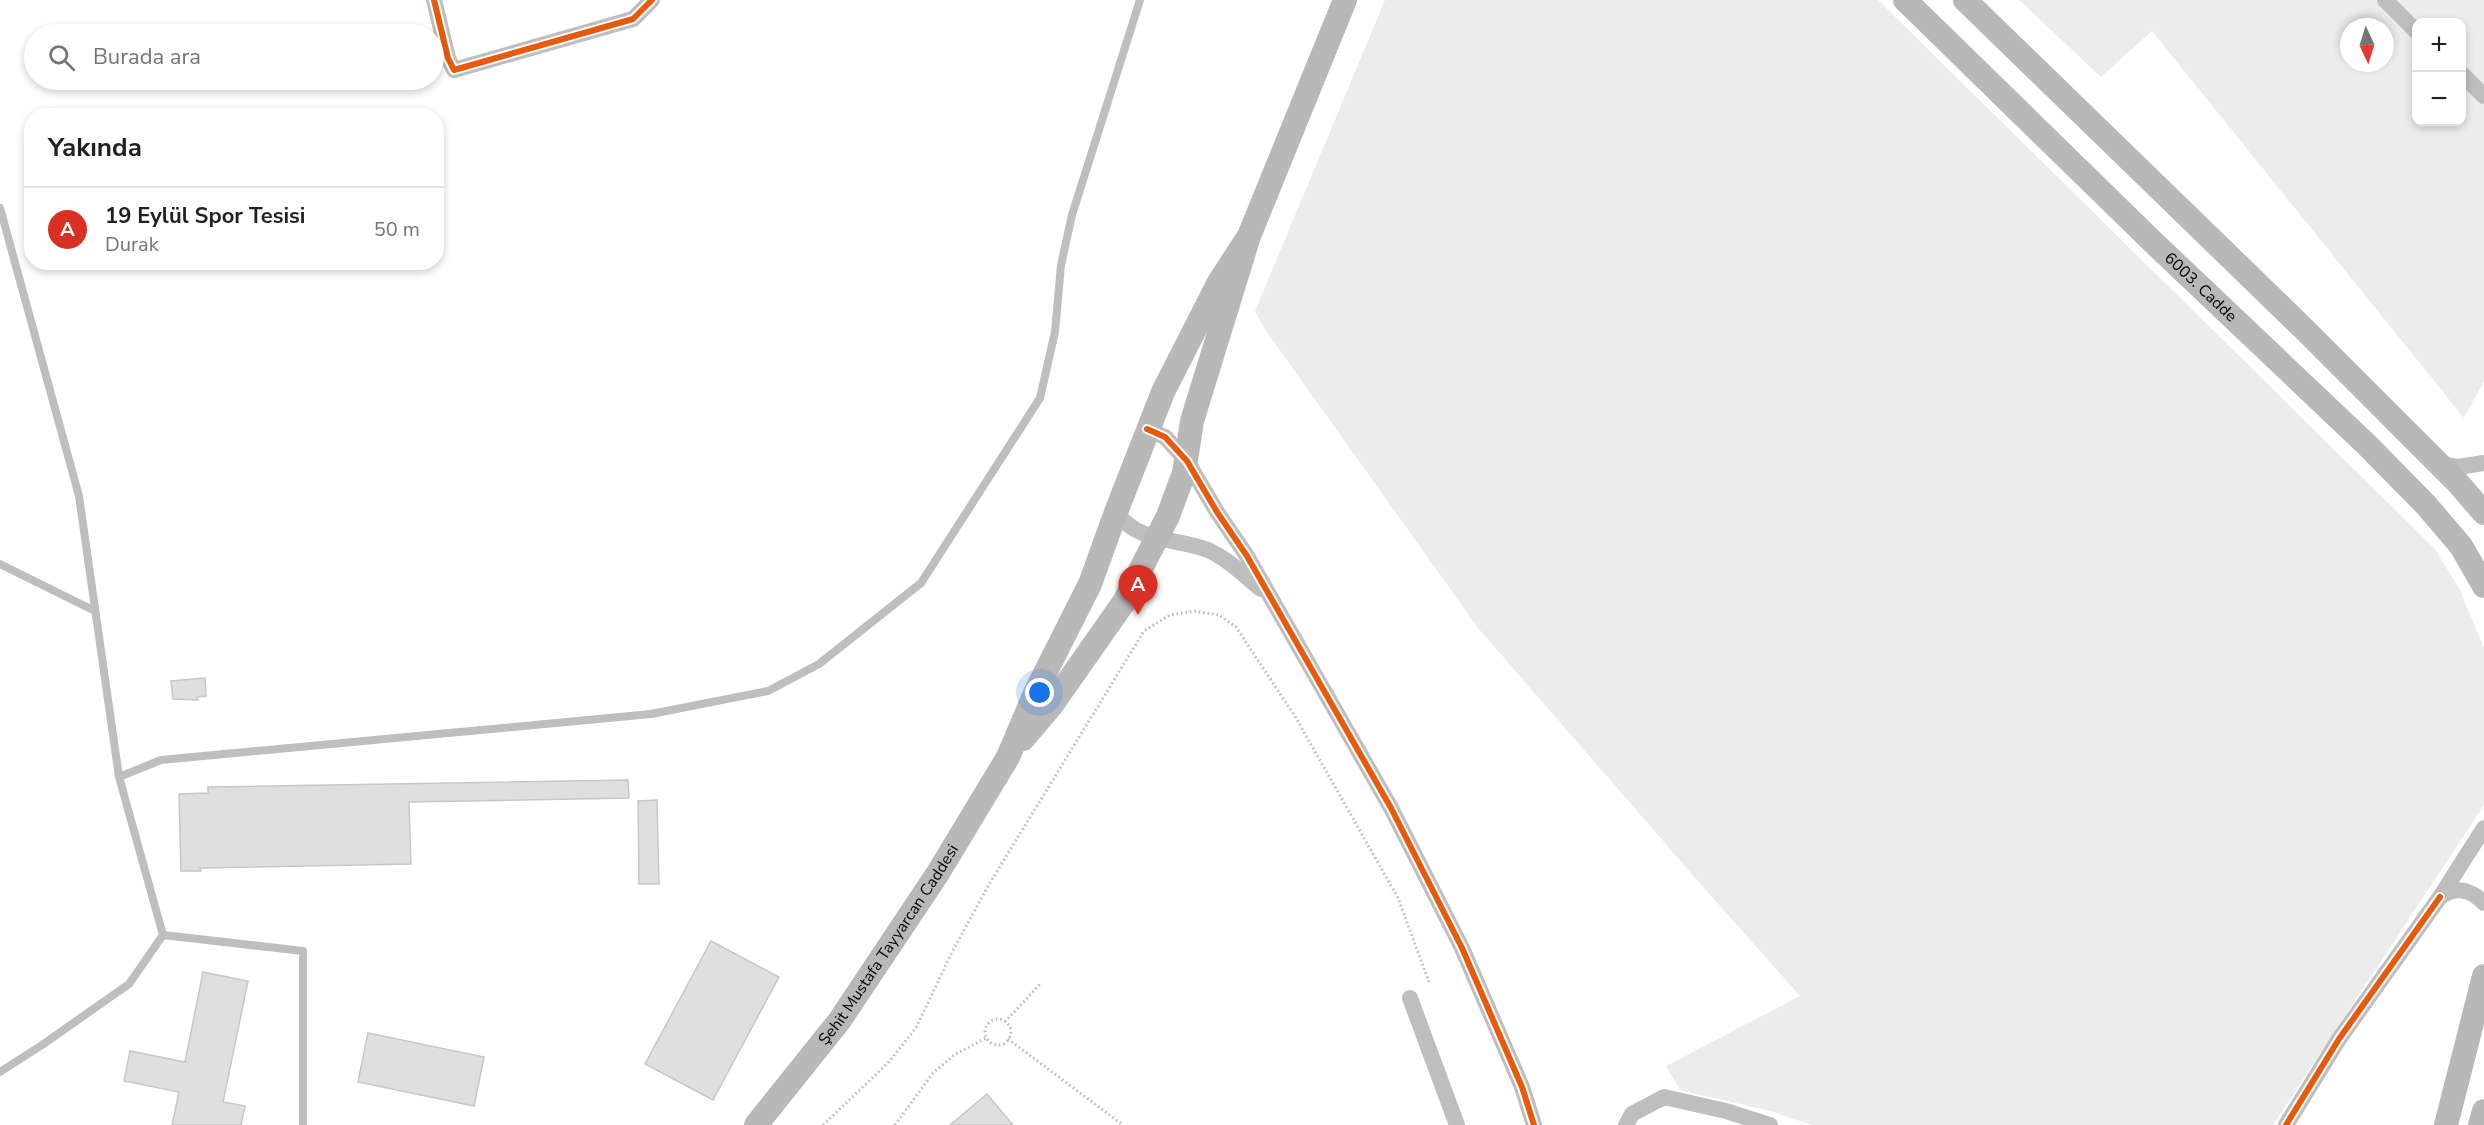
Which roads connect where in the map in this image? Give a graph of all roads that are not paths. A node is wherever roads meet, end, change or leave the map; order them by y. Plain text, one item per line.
1 (434, 0) edge
2 (652, 0) edge
3 (1140, 0) edge
4 (1345, 0) edge
5 (1905, 0) edge
6 (1965, 0) edge
7 (2385, 0) edge
8 (440, 24) edge
9 (2412, 27) edge
10 (444, 41) edge
11 (2466, 78) edge
12 (2484, 96) edge
13 (0, 208) edge
14 (1249, 236) junction
15 (1147, 429) junction
16 (1188, 461) junction
17 (2484, 463) edge
18 (2439, 464) junction
19 (1116, 512) junction
20 (2484, 513) edge
21 (1157, 539) junction
22 (0, 564) edge
23 (2484, 586) edge
24 (1269, 595) junction
25 (95, 611) junction
26 (1008, 757) junction
27 (119, 777) junction
28 (2484, 828) edge
29 (2440, 897) junction
30 (2484, 903) edge
31 (163, 935) junction
32 (2484, 976) edge
33 (1410, 998) dead end
34 (0, 1072) edge
35 (2484, 1111) edge
36 (303, 1125) edge
37 (756, 1125) edge
38 (1457, 1125) edge
39 (1534, 1125) edge
40 (1626, 1125) edge
41 (1770, 1125) edge
42 (2286, 1125) edge
43 (2446, 1125) edge
44 (2480, 1125) edge

1 - 8 street
2 - 10 street
3 - 27 lane
4 - 14 main road, Şehit Mustafa Tayyarcan Caddesi
5 - 23 main road, 6003. Cadde
6 - 18 main road
7 - 9 street
11 - 12 street
13 - 25 lane
14 - 15 main road, Şehit Mustafa Tayyarcan Caddesi
14 - 16 main road, Şehit Mustafa Tayyarcan Caddesi
15 - 16 street
15 - 19 main road, Şehit Mustafa Tayyarcan Caddesi
16 - 21 main road, Şehit Mustafa Tayyarcan Caddesi
16 - 24 street
17 - 18 street
18 - 20 main road
19 - 21 street
19 - 26 main road, Şehit Mustafa Tayyarcan Caddesi
21 - 24 street
21 - 26 main road, Şehit Mustafa Tayyarcan Caddesi
22 - 25 lane
24 - 39 street
25 - 27 lane
26 - 37 main road, Şehit Mustafa Tayyarcan Caddesi
27 - 31 lane
28 - 29 street
29 - 30 street
29 - 42 street
31 - 34 lane
31 - 36 lane
32 - 43 main road
33 - 38 street
35 - 44 main road
40 - 41 street

